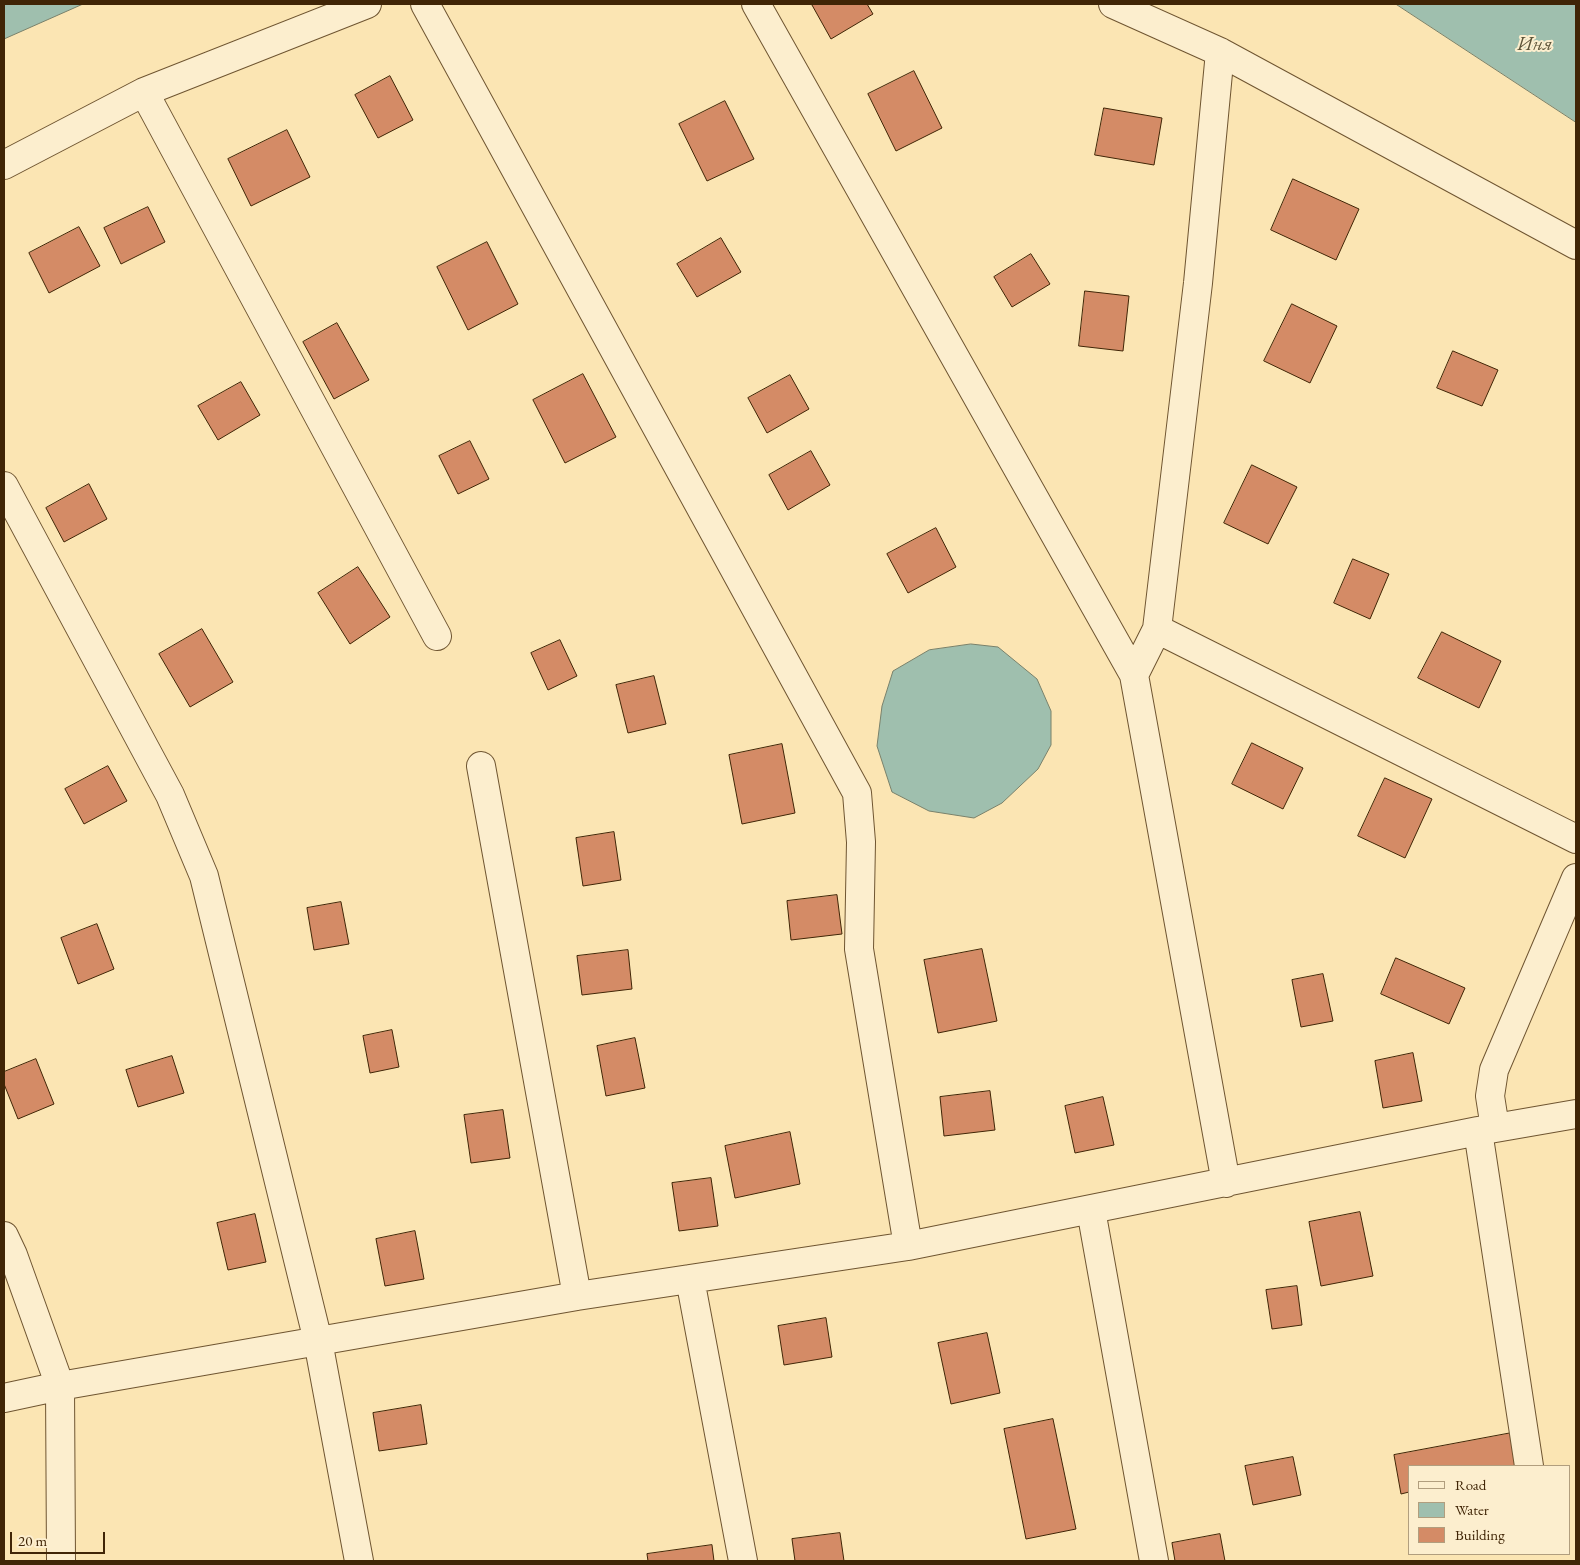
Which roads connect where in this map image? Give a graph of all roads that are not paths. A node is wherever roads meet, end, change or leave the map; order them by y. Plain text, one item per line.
1 (366, 4) edge
2 (425, 4) edge
3 (756, 4) edge
4 (1113, 4) edge
5 (1220, 52) junction
6 (144, 92) junction
7 (4, 165) edge
8 (1576, 244) edge
9 (4, 486) edge
10 (1157, 629) junction
11 (437, 636) dead end
12 (1134, 675) junction
13 (481, 766) dead end
14 (1576, 839) edge
15 (1576, 878) edge
16 (1576, 1114) edge
17 (1487, 1130) junction
18 (1226, 1183) junction
19 (1091, 1210) junction
20 (4, 1236) edge
21 (908, 1246) junction
22 (690, 1279) junction
23 (577, 1296) junction
24 (318, 1341) junction
25 (60, 1386) junction
26 (4, 1398) edge
27 (1529, 1465) edge
28 (61, 1561) edge
29 (359, 1561) edge
30 (743, 1561) edge
31 (1154, 1561) edge

1 - 6 street
2 - 21 street
3 - 12 street
4 - 5 street
5 - 8 street
5 - 10 street
6 - 7 street
6 - 11 street
9 - 24 street
10 - 12 street
10 - 14 street
12 - 18 street
13 - 23 street
15 - 17 street
16 - 17 street
17 - 18 street
17 - 27 street
18 - 19 street
19 - 21 street
19 - 31 street
20 - 25 street
21 - 22 street
22 - 23 street
22 - 30 street
23 - 24 street
24 - 25 street
24 - 29 street
25 - 26 street
25 - 28 street

